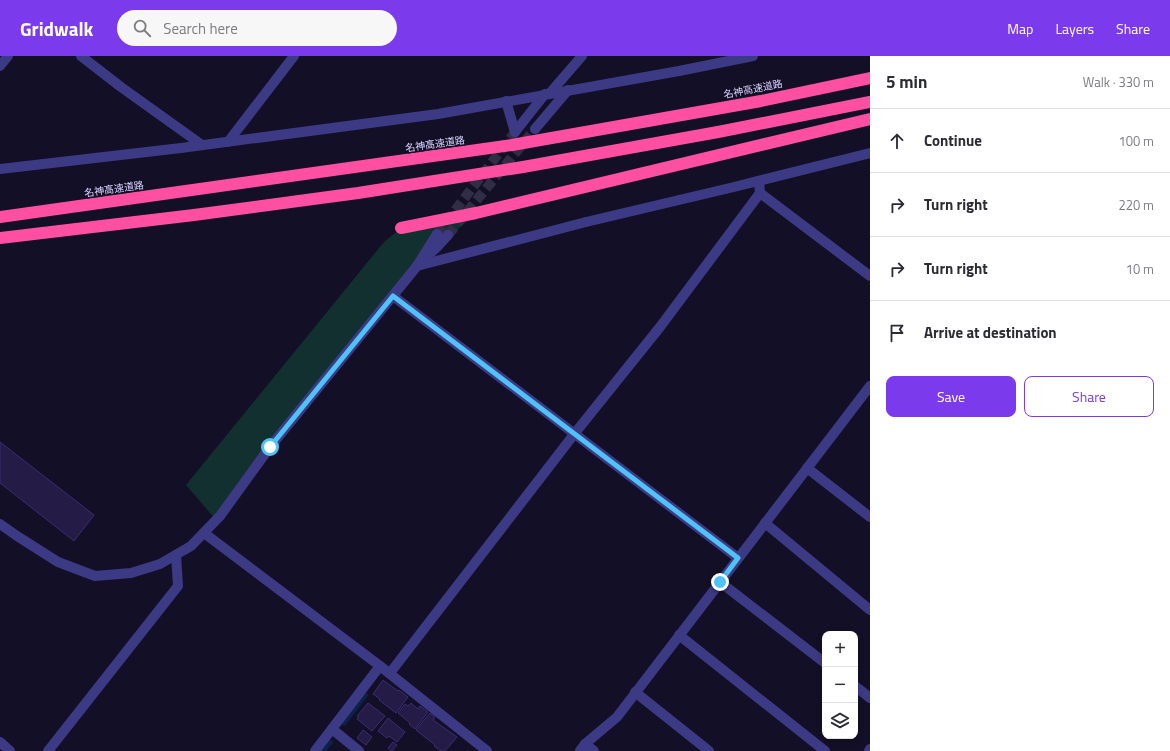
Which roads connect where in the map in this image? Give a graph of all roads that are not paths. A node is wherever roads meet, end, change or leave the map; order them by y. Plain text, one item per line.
1 (8, 56) edge
2 (81, 56) edge
3 (294, 56) edge
4 (582, 56) edge
5 (753, 56) edge
6 (0, 66) edge
7 (870, 78) edge
8 (568, 90) junction
9 (548, 94) junction
10 (506, 101) junction
11 (870, 102) edge
12 (870, 119) edge
13 (535, 129) tunnel mouth
14 (228, 142) junction
15 (202, 145) junction
16 (870, 153) edge
17 (0, 169) edge
18 (759, 181) junction
19 (760, 193) junction
20 (0, 217) edge
21 (401, 228) dead end
22 (436, 234) tunnel mouth
23 (448, 235) tunnel mouth
24 (0, 238) edge
25 (419, 264) junction
26 (870, 276) edge
27 (393, 296) junction
28 (870, 386) edge
29 (574, 433) junction
30 (807, 468) junction
31 (870, 517) edge
32 (765, 523) junction
33 (0, 524) edge
34 (204, 533) junction
35 (176, 555) junction
36 (738, 558) junction
37 (720, 582) junction
38 (870, 610) edge
39 (679, 635) junction
40 (822, 661) edge
41 (380, 666) junction
42 (390, 674) junction
43 (858, 688) edge
44 (635, 692) junction
45 (870, 698) edge
46 (332, 729) junction
47 (0, 742) edge
48 (582, 748) edge
49 (10, 751) edge
50 (48, 751) edge
51 (315, 751) edge
52 (359, 751) edge
53 (487, 751) edge
54 (594, 751) edge
55 (709, 751) edge
56 (825, 751) edge

1 - 6 street
2 - 15 street
3 - 14 street
4 - 9 street
5 - 8 street
7 - 20 highway, 名神高速道路
8 - 9 street
8 - 13 street
9 - 10 street
9 - 10 street
10 - 14 street
11 - 24 highway
12 - 21 highway
14 - 15 street
15 - 17 street
16 - 18 street
18 - 19 street
18 - 25 street
19 - 26 street
19 - 29 street
22 - 25 street
23 - 25 street
25 - 27 street
27 - 29 street
27 - 34 street
28 - 30 street
29 - 36 street
29 - 42 street
30 - 31 street
30 - 32 street
32 - 36 street
32 - 38 street
33 - 35 street
34 - 35 street
34 - 41 street
35 - 50 street
36 - 37 street
37 - 39 street
37 - 40 street
39 - 44 street
39 - 56 street
41 - 42 street
41 - 46 street
42 - 53 street
43 - 45 street
44 - 48 street
44 - 55 street
46 - 51 street
46 - 52 street
47 - 49 street
48 - 54 street

